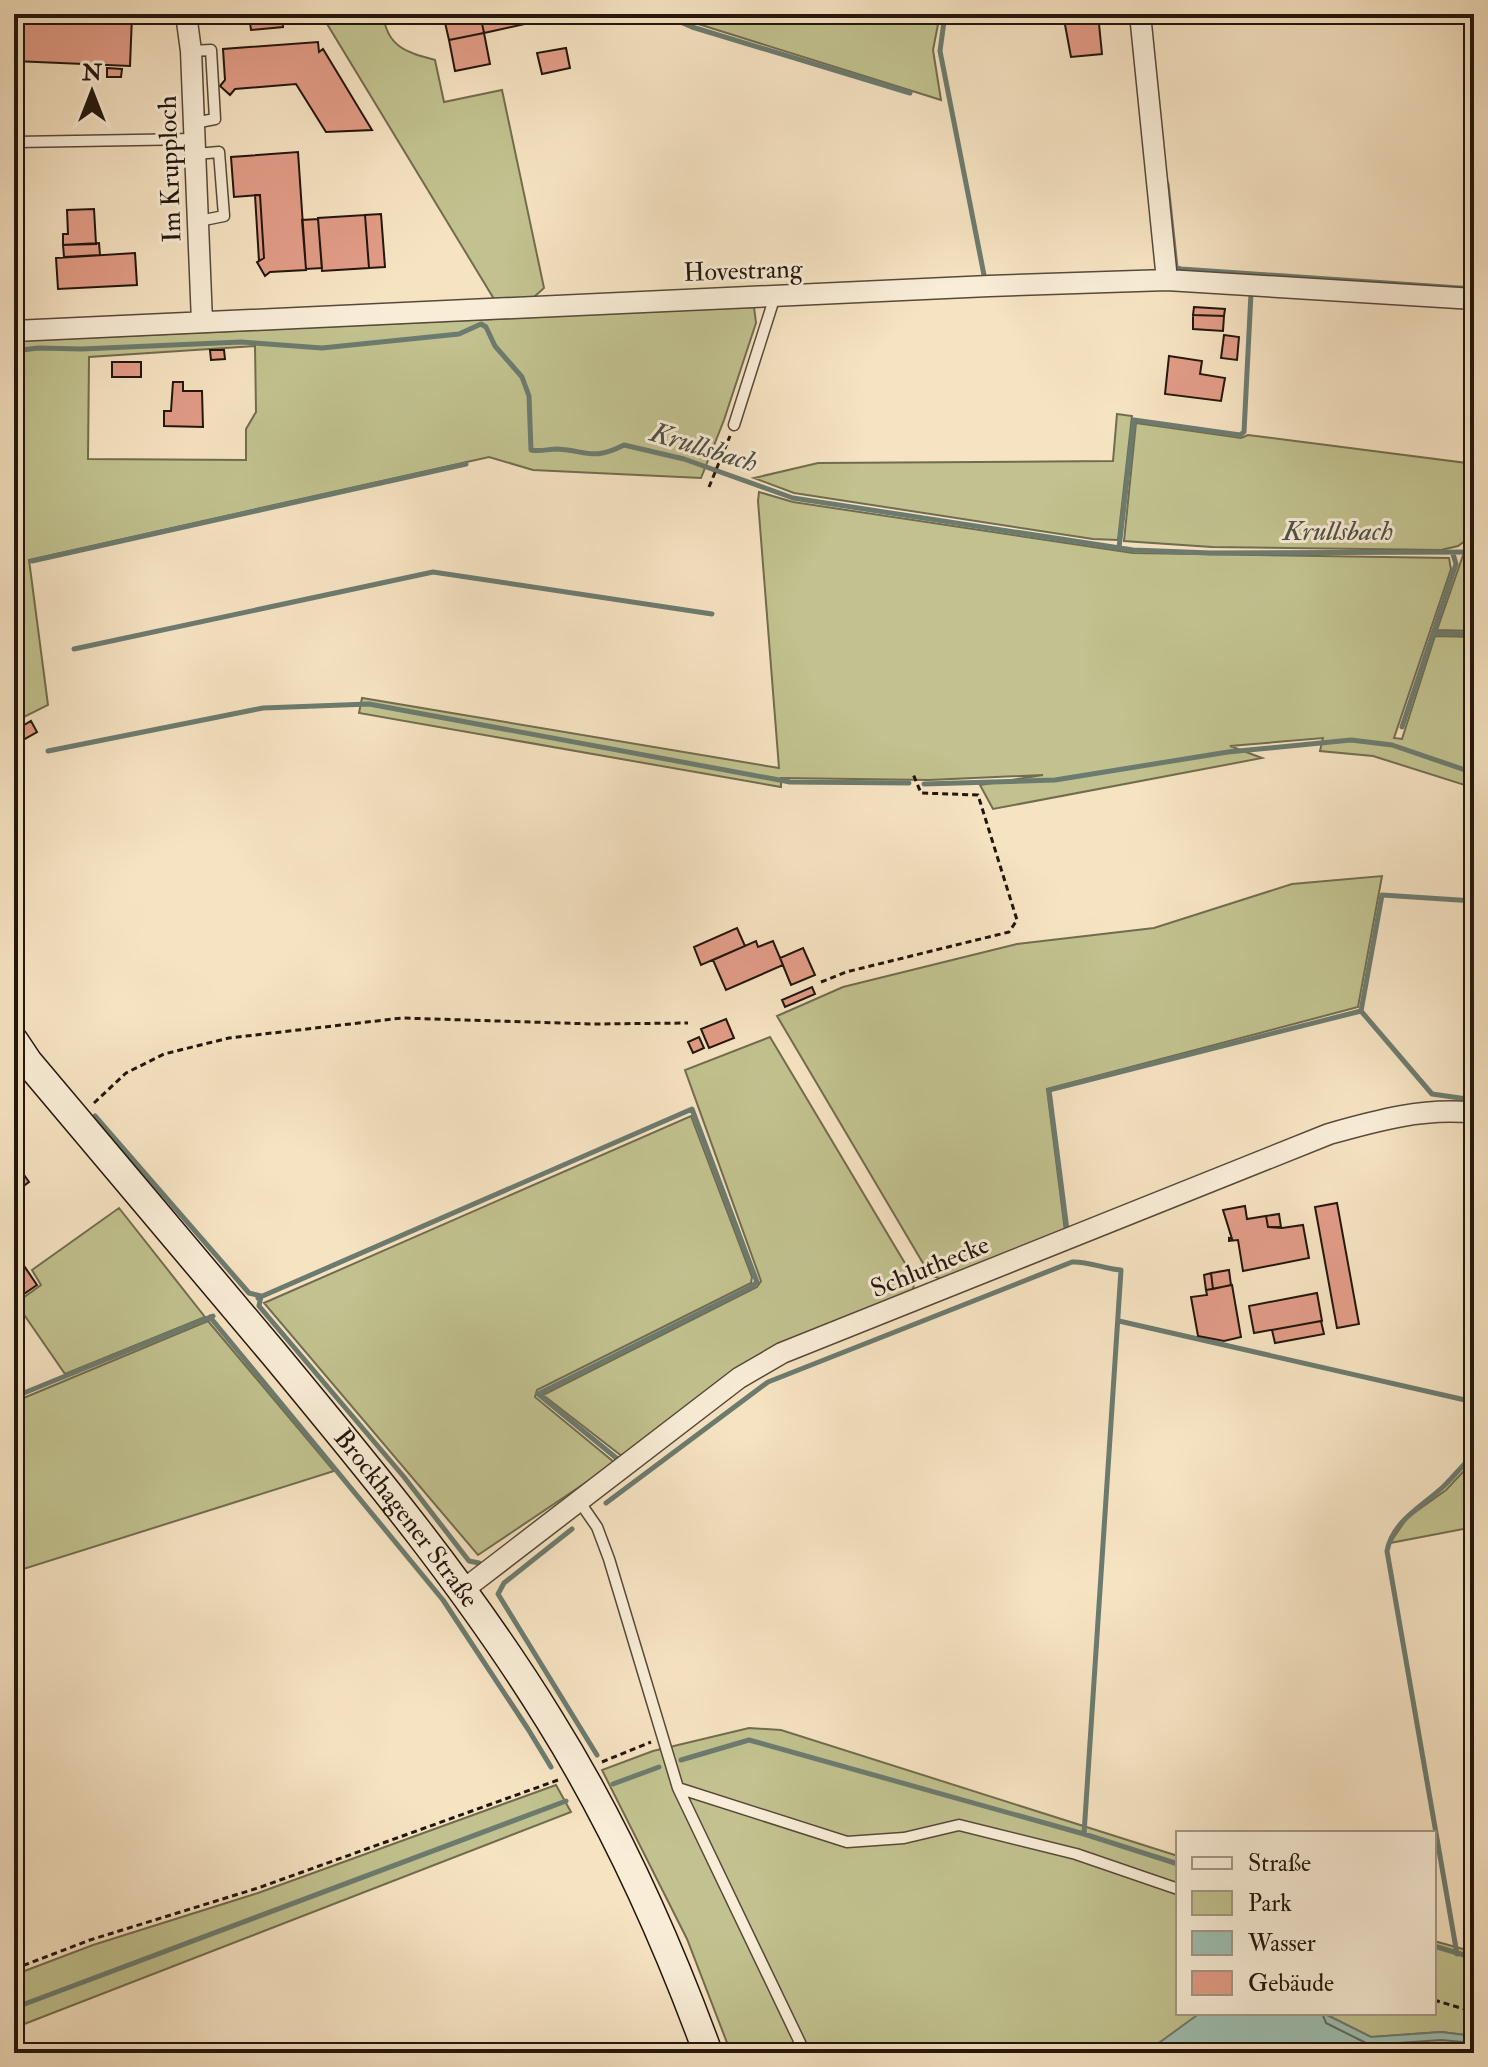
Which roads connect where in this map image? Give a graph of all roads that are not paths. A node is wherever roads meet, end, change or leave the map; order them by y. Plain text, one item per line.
1 (186, 14) edge
2 (1140, 14) edge
3 (195, 139) junction
4 (14, 211) edge
5 (1167, 280) junction
6 (775, 296) junction
7 (1474, 299) edge
8 (202, 322) junction
9 (14, 331) edge
10 (734, 425) road end
11 (14, 1041) edge
12 (1474, 1113) edge
13 (579, 1501) junction
14 (463, 1590) junction
15 (678, 1788) junction
16 (1176, 1888) edge
17 (708, 2053) edge
18 (805, 2053) edge

1 - 3 street, Im Krupploch
2 - 5 street
3 - 4 lane
3 - 8 street, Im Krupploch
5 - 6 street, Hovestrang
5 - 7 street, Hovestrang
6 - 8 street, Hovestrang
6 - 10 lane
8 - 9 street, Hovestrang
11 - 14 main road, Brockhagener Straße
12 - 13 street, Schluthecke
13 - 14 street, Schluthecke
13 - 15 lane
14 - 17 main road, Brockhagener Straße
15 - 16 lane
15 - 18 lane

